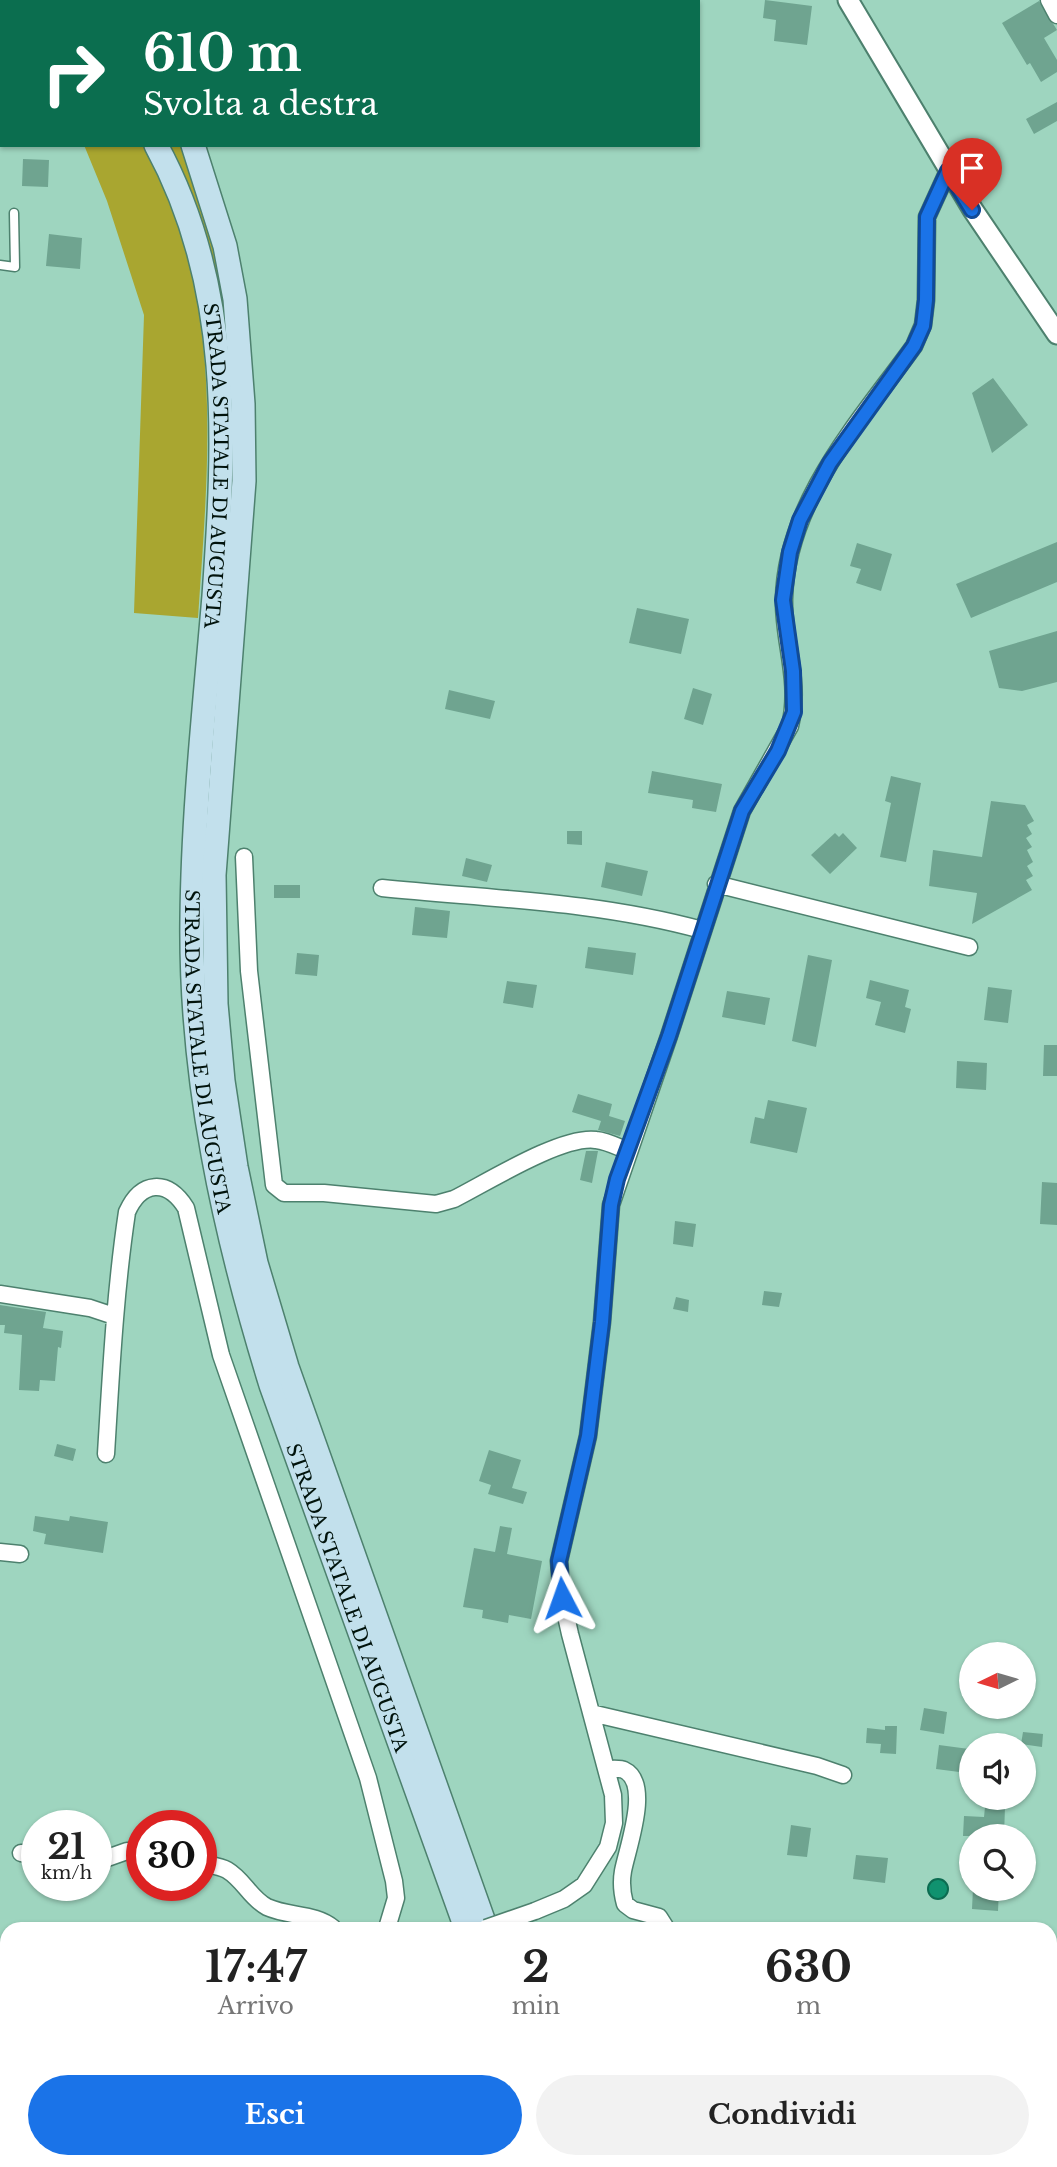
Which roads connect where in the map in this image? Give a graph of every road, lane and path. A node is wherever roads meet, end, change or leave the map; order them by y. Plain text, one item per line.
1 (848, 0) edge
2 (1049, 0) edge
3 (1057, 15) edge
4 (157, 147) edge
5 (194, 147) edge
6 (948, 171) junction
7 (14, 212) dead end
8 (0, 265) edge
9 (1057, 334) edge
10 (244, 857) dead end
11 (716, 884) junction
12 (383, 888) dead end
13 (702, 930) junction
14 (969, 947) dead end
15 (628, 1150) junction
16 (0, 1294) edge
17 (114, 1316) junction
18 (106, 1454) dead end
19 (0, 1552) edge
20 (20, 1554) dead end
21 (591, 1713) junction
22 (607, 1769) junction
23 (843, 1775) dead end
24 (217, 1867) edge
25 (326, 1922) edge
26 (389, 1922) edge
27 (464, 1922) edge
28 (484, 1922) edge
29 (503, 1922) edge
30 (662, 1922) edge

1 - 6 street
2 - 3 street
4 - 27 main road, STRADA STATALE DI AUGUSTA
5 - 28 main road, STRADA STATALE DI AUGUSTA
6 - 9 street
6 - 11 street
7 - 8 lane
10 - 15 street
11 - 13 street
11 - 14 street
12 - 13 street
13 - 15 street
15 - 21 street
16 - 17 street
17 - 18 street
17 - 26 street
19 - 20 street
21 - 22 street
21 - 23 street
22 - 29 street, bridge
22 - 30 street
24 - 25 street

